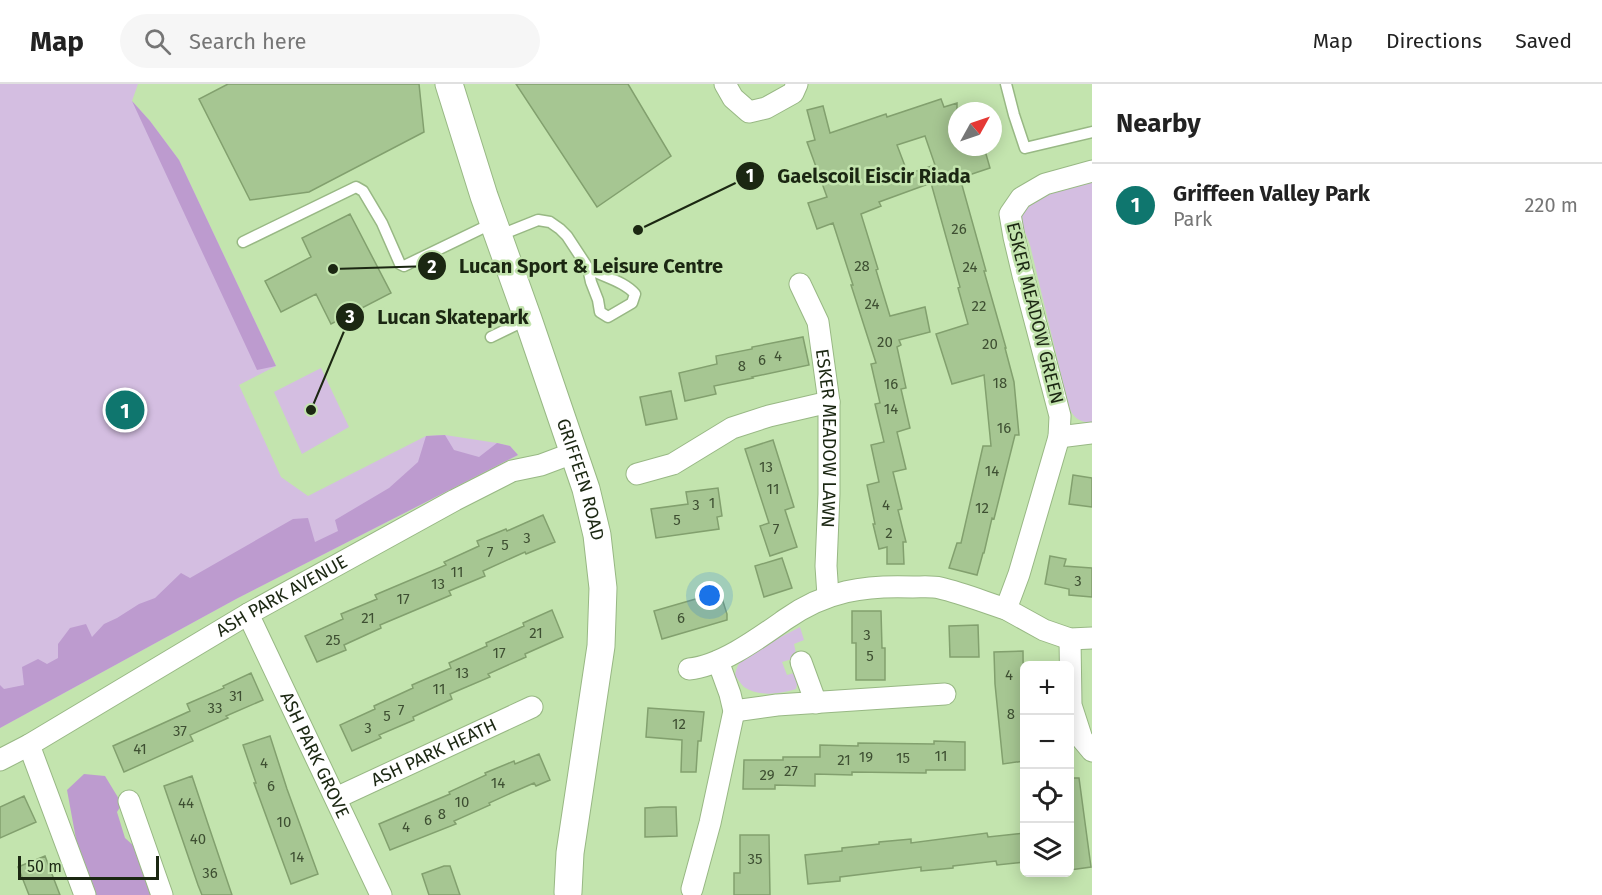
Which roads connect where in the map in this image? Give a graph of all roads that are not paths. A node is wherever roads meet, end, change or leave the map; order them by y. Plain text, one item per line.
1 (449, 84) edge
2 (725, 84) edge
3 (797, 84) edge
4 (1006, 84) edge
5 (1092, 132) edge
6 (1092, 171) edge
7 (496, 229) junction
8 (243, 242) dead end
9 (588, 268) junction
10 (800, 284) dead end
11 (528, 318) junction
12 (491, 337) dead end
13 (829, 402) junction
14 (1092, 433) edge
15 (1059, 437) junction
16 (573, 453) junction
17 (637, 474) dead end
18 (828, 596) junction
19 (1006, 609) junction
20 (248, 614) junction
21 (1092, 638) edge
22 (1070, 639) junction
23 (718, 661) junction
24 (801, 662) dead end
25 (689, 669) dead end
26 (945, 694) dead end
27 (816, 703) junction
28 (532, 707) dead end
29 (734, 711) junction
30 (29, 745) junction
31 (1092, 751) edge
32 (0, 760) edge
33 (336, 798) junction
34 (129, 801) dead end
35 (692, 889) dead end
36 (568, 894) edge
37 (85, 895) edge
38 (162, 895) edge
39 (381, 895) edge

1 - 7 street, GRIFFEEN ROAD
2 - 3 street
4 - 5 lane
6 - 15 street, ESKER MEADOW GREEN
7 - 8 lane
7 - 9 lane
7 - 11 street, GRIFFEEN ROAD
9 - 9 lane
10 - 13 street, ESKER MEADOW LAWN
11 - 12 lane
11 - 16 street, GRIFFEEN ROAD
13 - 17 street
13 - 18 street, ESKER MEADOW LAWN
14 - 15 street
15 - 19 street, ESKER MEADOW GREEN
16 - 20 street, ASH PARK AVENUE
16 - 36 street, GRIFFEEN ROAD
18 - 19 street
18 - 23 street
19 - 22 street
20 - 30 street, ASH PARK AVENUE
20 - 33 street, ASH PARK GROVE
21 - 22 street
22 - 31 street
23 - 25 street
23 - 29 street
24 - 27 street
26 - 27 street
27 - 29 street
28 - 33 street, ASH PARK HEATH
29 - 35 street
30 - 32 street, ASH PARK AVENUE
30 - 37 street
33 - 39 street, ASH PARK GROVE
34 - 38 street

